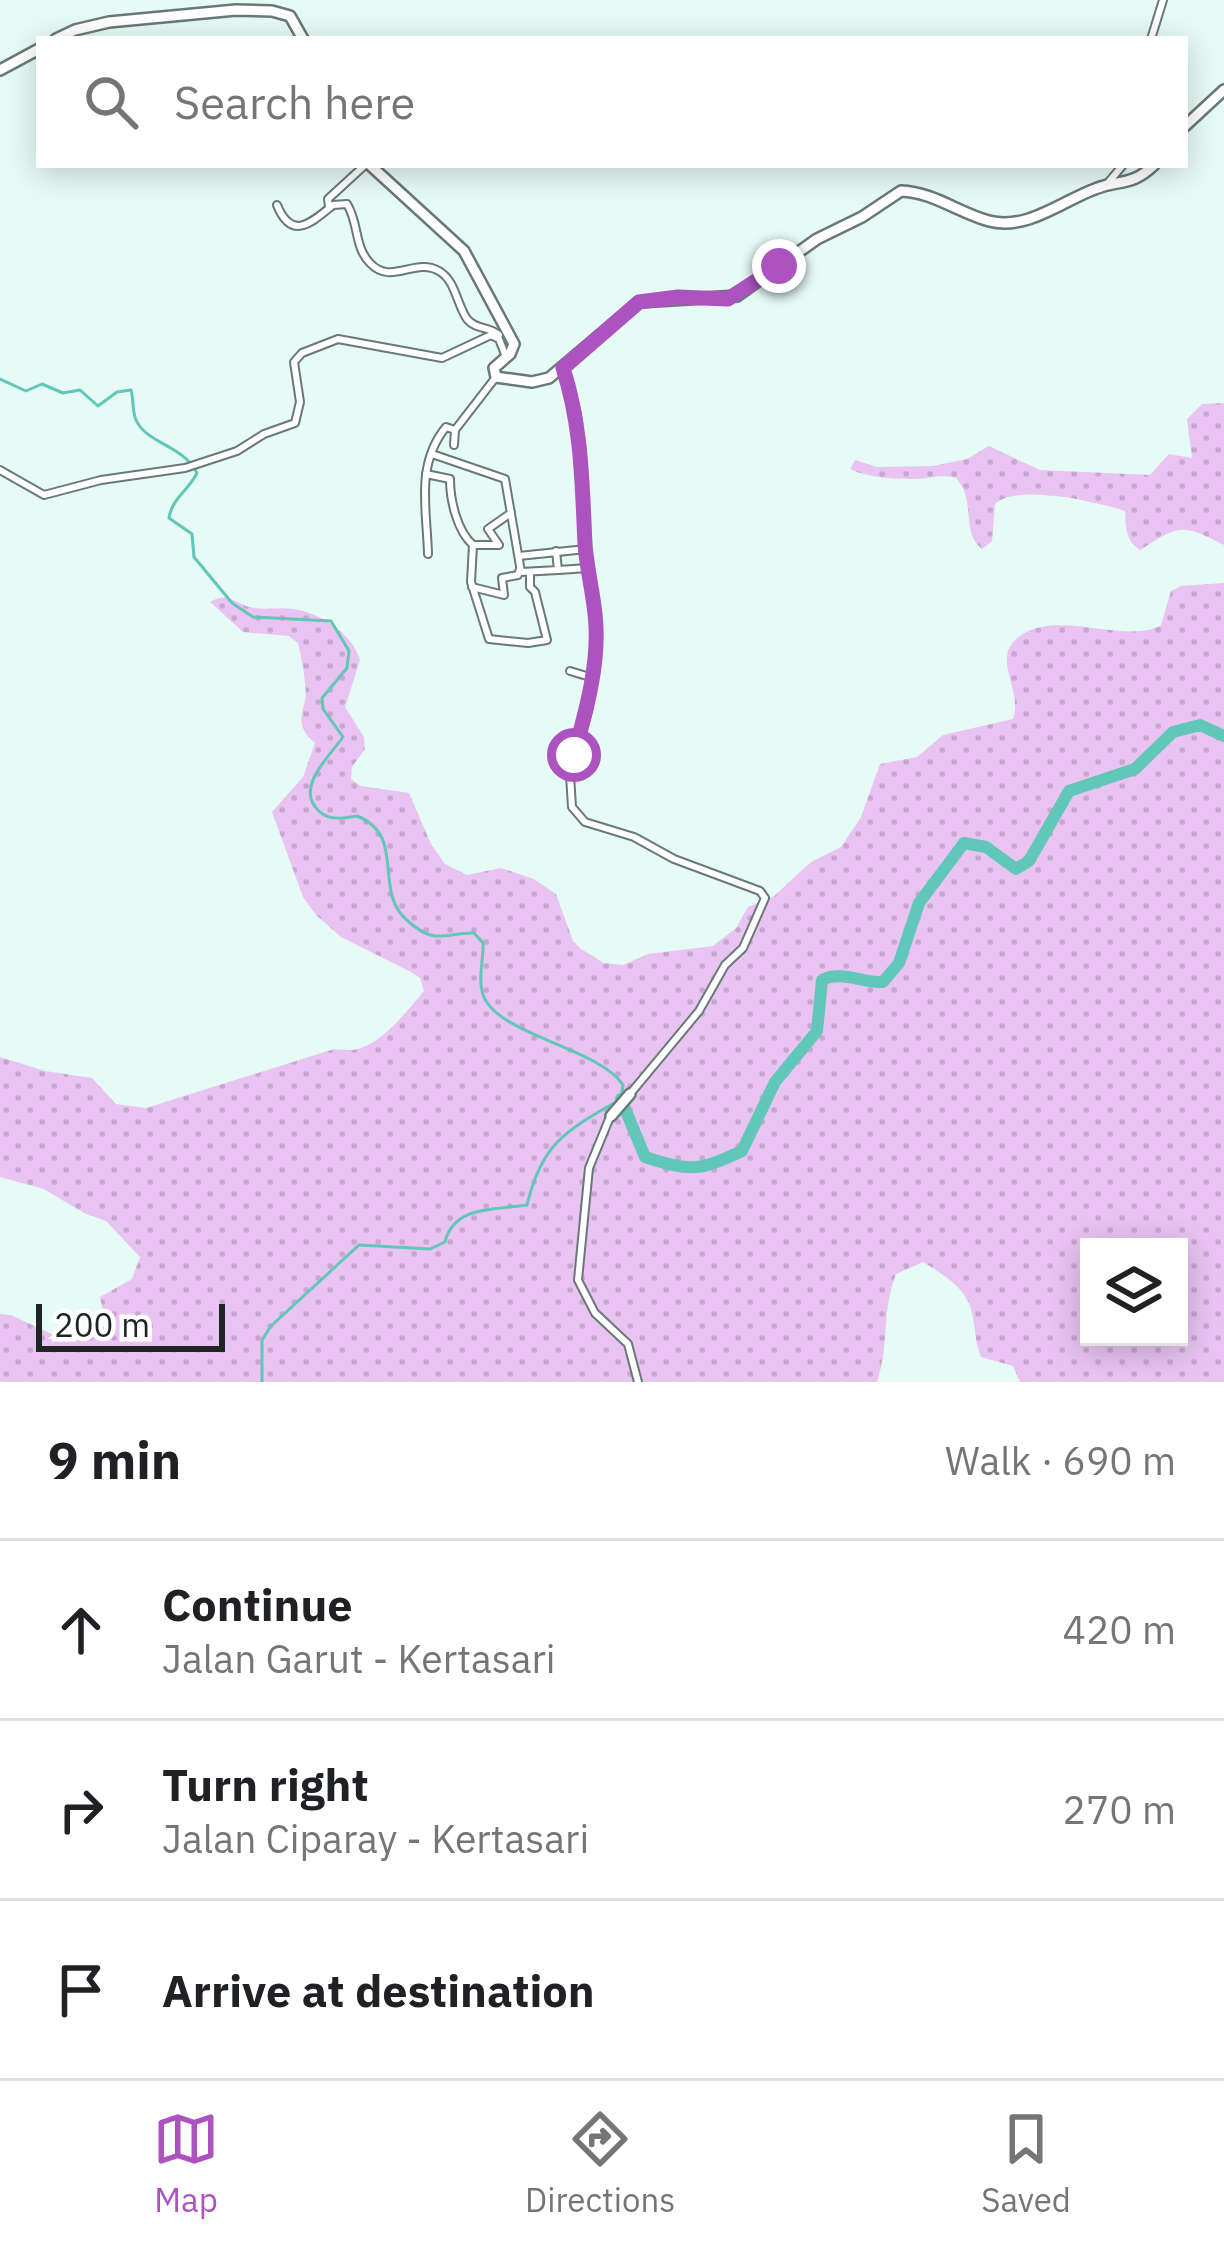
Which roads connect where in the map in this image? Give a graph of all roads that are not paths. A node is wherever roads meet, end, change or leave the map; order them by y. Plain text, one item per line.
1 (1163, 0) edge
2 (62, 36) edge
3 (301, 36) edge
4 (1152, 36) edge
5 (36, 51) edge
6 (0, 70) edge
7 (1224, 90) edge
8 (1188, 123) edge
9 (364, 168) edge
10 (371, 168) edge
11 (1120, 168) edge
12 (1150, 168) edge
13 (1107, 184) junction
14 (277, 205) dead end
15 (329, 207) junction
16 (502, 344) junction
17 (506, 357) junction
18 (563, 368) junction
19 (496, 377) junction
20 (455, 430) junction
21 (454, 445) dead end
22 (432, 454) junction
23 (0, 470) edge
24 (426, 474) junction
25 (511, 513) junction
26 (473, 544) junction
27 (517, 544) junction
28 (499, 545) junction
29 (586, 549) junction
30 (556, 551) junction
31 (428, 554) dead end
32 (520, 556) junction
33 (520, 568) junction
34 (588, 568) junction
35 (558, 570) junction
36 (530, 572) junction
37 (472, 587) junction
38 (570, 671) dead end
39 (590, 676) junction
40 (630, 1094) joint
41 (611, 1116) joint
42 (638, 1382) edge

1 - 4 street
2 - 3 main road
5 - 6 main road
7 - 8 main road
9 - 15 street
10 - 17 main road
11 - 13 street
12 - 13 main road
13 - 18 main road
14 - 15 street
15 - 16 street
16 - 17 street
16 - 23 street
17 - 19 main road
18 - 19 main road
18 - 29 street
19 - 20 street
20 - 21 street
20 - 22 street
22 - 24 street
22 - 25 street
24 - 26 street
24 - 31 street
25 - 27 street
25 - 28 street
26 - 28 street
26 - 37 street
27 - 28 street
27 - 32 street
29 - 30 street
29 - 34 street
30 - 32 street
30 - 35 street
32 - 33 street
33 - 36 street
33 - 37 street
34 - 35 street
34 - 39 street
35 - 36 street
36 - 37 street
38 - 39 street
39 - 40 street
40 - 41 main road
41 - 42 street

